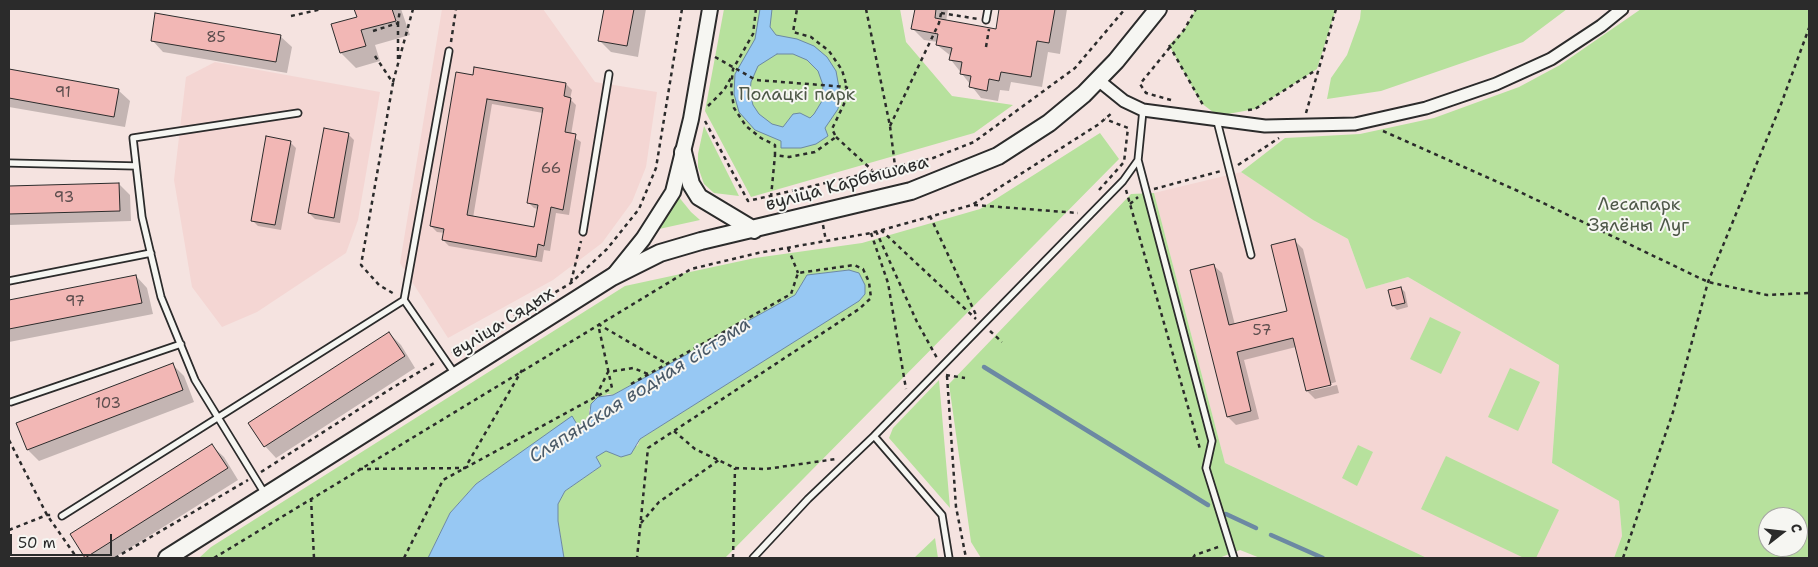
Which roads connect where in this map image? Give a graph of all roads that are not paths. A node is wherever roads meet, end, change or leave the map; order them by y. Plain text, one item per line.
1 (710, 9) edge
2 (988, 9) edge
3 (1158, 9) edge
4 (1622, 9) edge
5 (986, 20) road end
6 (449, 51) road end
7 (609, 74) dead end
8 (1098, 80) junction
9 (1143, 110) junction
10 (298, 113) dead end
11 (1217, 120) junction
12 (683, 152) junction
13 (1138, 160) junction
14 (9, 163) edge
15 (136, 166) junction
16 (754, 230) junction
17 (583, 232) road end
18 (151, 253) junction
19 (1251, 256) dead end
20 (612, 278) junction
21 (9, 280) edge
22 (404, 300) junction
23 (180, 344) junction
24 (456, 376) junction
25 (11, 402) dead end
26 (218, 418) junction
27 (874, 436) junction
28 (266, 496) junction
29 (62, 516) dead end
30 (167, 558) edge
31 (753, 558) edge
32 (949, 558) edge
33 (1234, 558) edge

1 - 12 street, вуліца Сядых
2 - 5 lane
3 - 8 main road, вуліца Карбышава
4 - 11 street
6 - 22 lane
7 - 17 lane
8 - 9 street
8 - 16 main road, вуліца Карбышава
9 - 11 street
9 - 13 lane
10 - 15 lane
11 - 19 lane
12 - 16 main road
12 - 20 street, вуліца Сядых
13 - 27 lane
13 - 33 lane
14 - 15 lane
15 - 18 lane
16 - 20 main road, вуліца Карбышава
18 - 21 lane
18 - 23 lane
20 - 24 main road, вуліца Сядых
22 - 24 lane
22 - 26 lane
23 - 25 lane
23 - 26 lane
24 - 28 main road, вуліца Сядых
26 - 28 lane
26 - 29 lane
27 - 31 lane
27 - 32 lane
28 - 30 main road, вуліца Сядых

